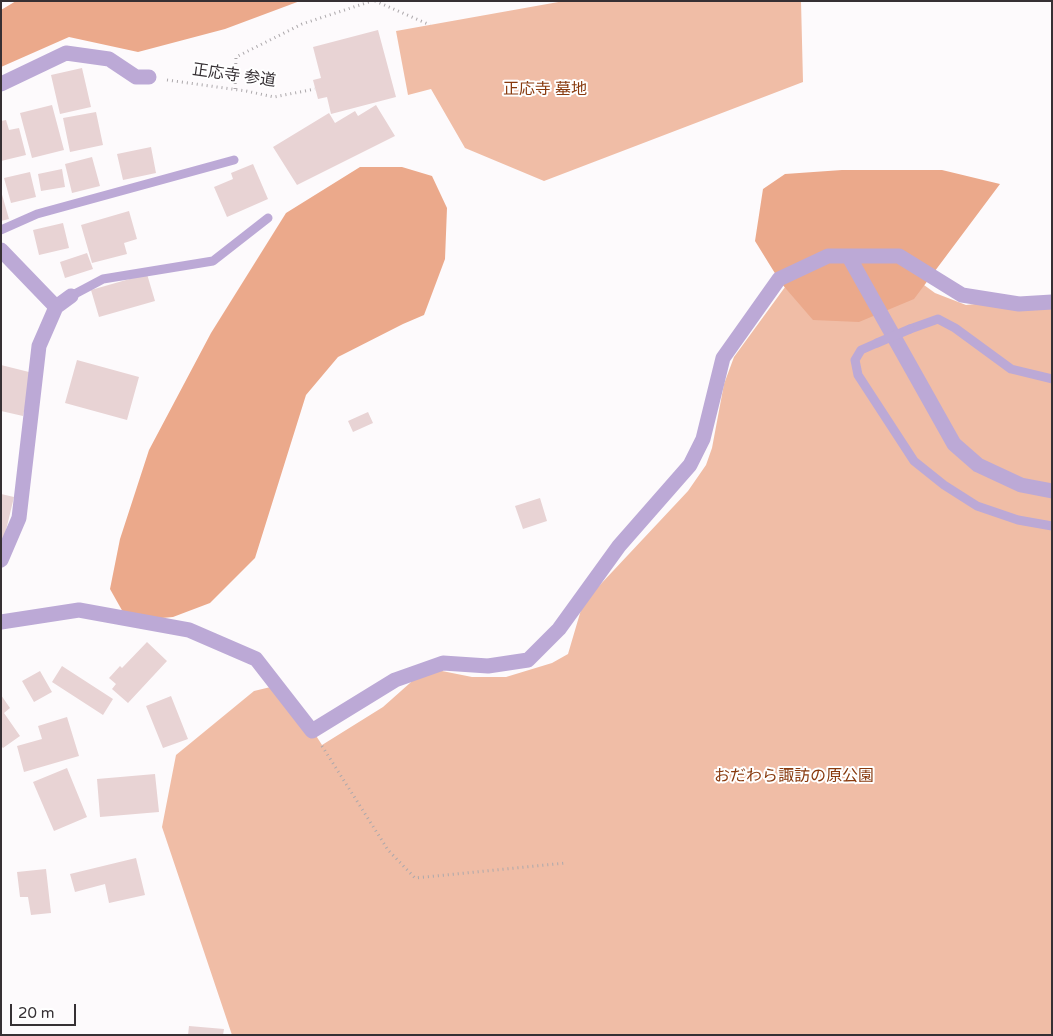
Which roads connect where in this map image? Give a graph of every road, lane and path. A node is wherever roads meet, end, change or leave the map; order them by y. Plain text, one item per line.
1 (373, 1) edge
2 (430, 25) dead end
3 (149, 77) joint
4 (1, 84) edge
5 (235, 89) junction
6 (315, 89) dead end
7 (234, 160) dead end
8 (268, 218) dead end
9 (1, 230) edge
10 (1, 250) edge
11 (849, 257) junction
12 (71, 296) joint
13 (1052, 302) edge
14 (56, 307) junction
15 (1052, 379) edge
16 (1052, 491) edge
17 (1052, 526) edge
18 (1, 560) edge
19 (1, 622) edge
20 (312, 731) junction
21 (566, 863) dead end

1 - 2 path
1 - 5 path
3 - 4 street
3 - 5 path, 正応寺 参道
5 - 6 path, 正応寺 参道
7 - 9 lane
8 - 12 lane
10 - 14 street
11 - 13 street
11 - 16 street
11 - 20 street
12 - 14 street
14 - 18 street
15 - 17 lane, bridge
19 - 20 street
20 - 21 path

